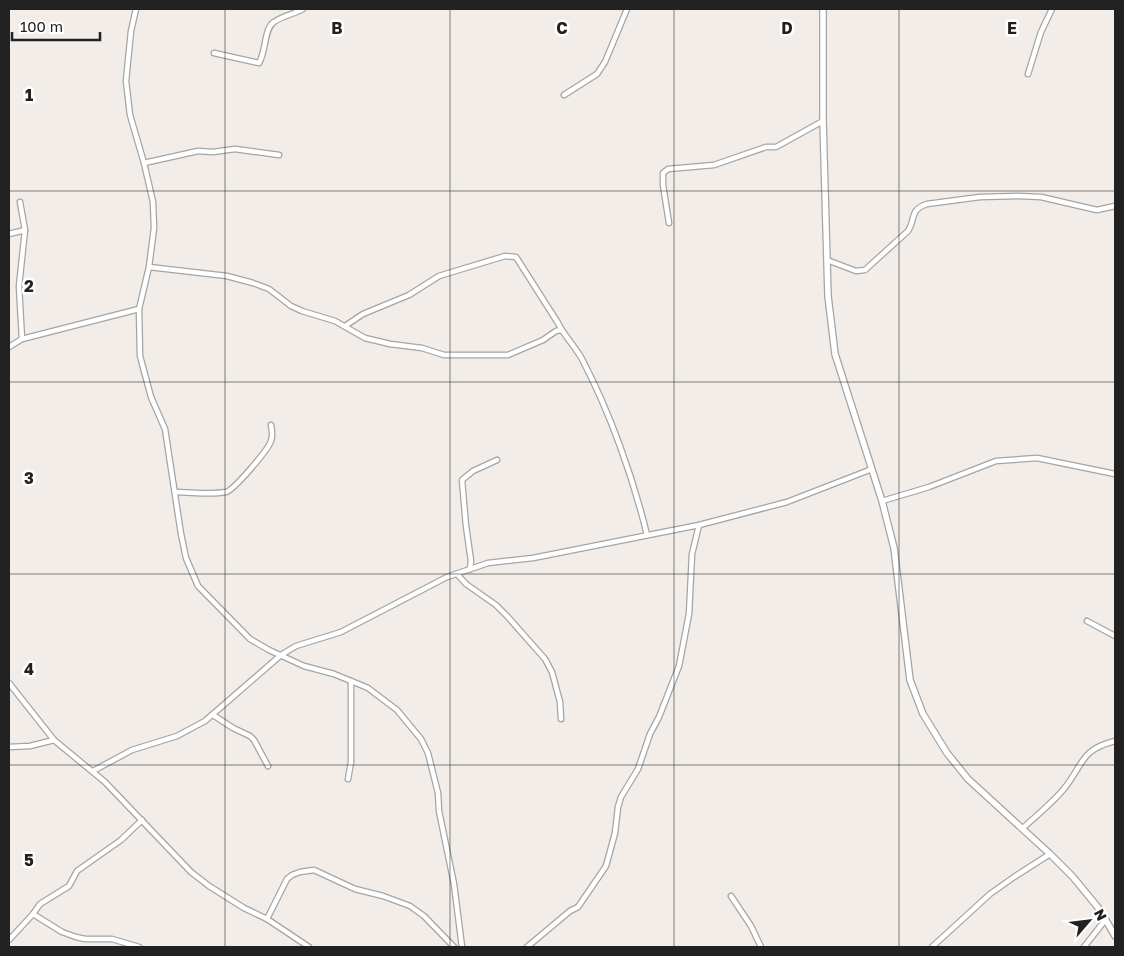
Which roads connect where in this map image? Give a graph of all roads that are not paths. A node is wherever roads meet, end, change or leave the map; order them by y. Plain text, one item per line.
1 (136, 9) edge
2 (304, 9) edge
3 (626, 9) edge
4 (823, 9) edge
5 (1052, 9) edge
6 (214, 53) dead end
7 (1028, 74) dead end
8 (564, 95) dead end
9 (823, 121) junction
10 (279, 155) dead end
11 (144, 162) junction
12 (20, 202) dead end
13 (1115, 206) edge
14 (669, 223) dead end
15 (25, 230) junction
16 (9, 234) edge
17 (827, 260) junction
18 (149, 267) junction
19 (139, 309) junction
20 (345, 326) junction
21 (561, 330) junction
22 (22, 339) junction
23 (9, 347) edge
24 (271, 425) dead end
25 (497, 460) dead end
26 (872, 469) junction
27 (1115, 474) edge
28 (176, 492) junction
29 (882, 501) junction
30 (699, 525) junction
31 (647, 535) junction
32 (470, 569) junction
33 (457, 574) junction
34 (1087, 621) dead end
35 (1115, 636) edge
36 (281, 655) junction
37 (351, 680) junction
38 (9, 683) edge
39 (213, 715) junction
40 (561, 719) dead end
41 (54, 740) junction
42 (1115, 741) edge
43 (9, 747) edge
44 (268, 766) dead end
45 (93, 770) junction
46 (348, 779) dead end
47 (142, 820) junction
48 (1023, 828) junction
49 (1050, 854) junction
50 (731, 896) dead end
51 (33, 914) junction
52 (267, 919) junction
53 (1106, 919) junction
54 (1115, 936) edge
55 (9, 940) edge
56 (139, 947) edge
57 (309, 947) edge
58 (454, 947) edge
59 (462, 947) edge
60 (527, 947) edge
61 (761, 947) edge
62 (932, 947) edge
63 (1084, 947) edge

1 - 11 street
2 - 6 street
3 - 8 street
4 - 9 street
5 - 7 street
9 - 14 street
9 - 17 street
10 - 11 street
11 - 18 street
12 - 15 street
13 - 17 street
15 - 16 street
15 - 22 street
17 - 26 street
18 - 19 street
18 - 20 street
19 - 22 street
19 - 28 street
20 - 21 street
20 - 21 street
21 - 31 street
22 - 23 street
24 - 28 street
25 - 32 street
26 - 29 street
26 - 30 street
27 - 29 street
28 - 36 street
29 - 48 street
30 - 31 street
30 - 60 street
31 - 32 street
32 - 33 street
33 - 36 street
33 - 40 street
34 - 35 street
36 - 37 street
36 - 39 street
37 - 46 street
37 - 59 street
38 - 41 street
39 - 44 street
39 - 45 street
41 - 43 street
41 - 45 street
42 - 48 street
45 - 47 street
47 - 51 street
47 - 52 street
48 - 49 street
49 - 53 street
49 - 62 street
50 - 61 street
51 - 55 street
51 - 56 street
52 - 57 street
52 - 58 street
53 - 54 street
53 - 63 street

